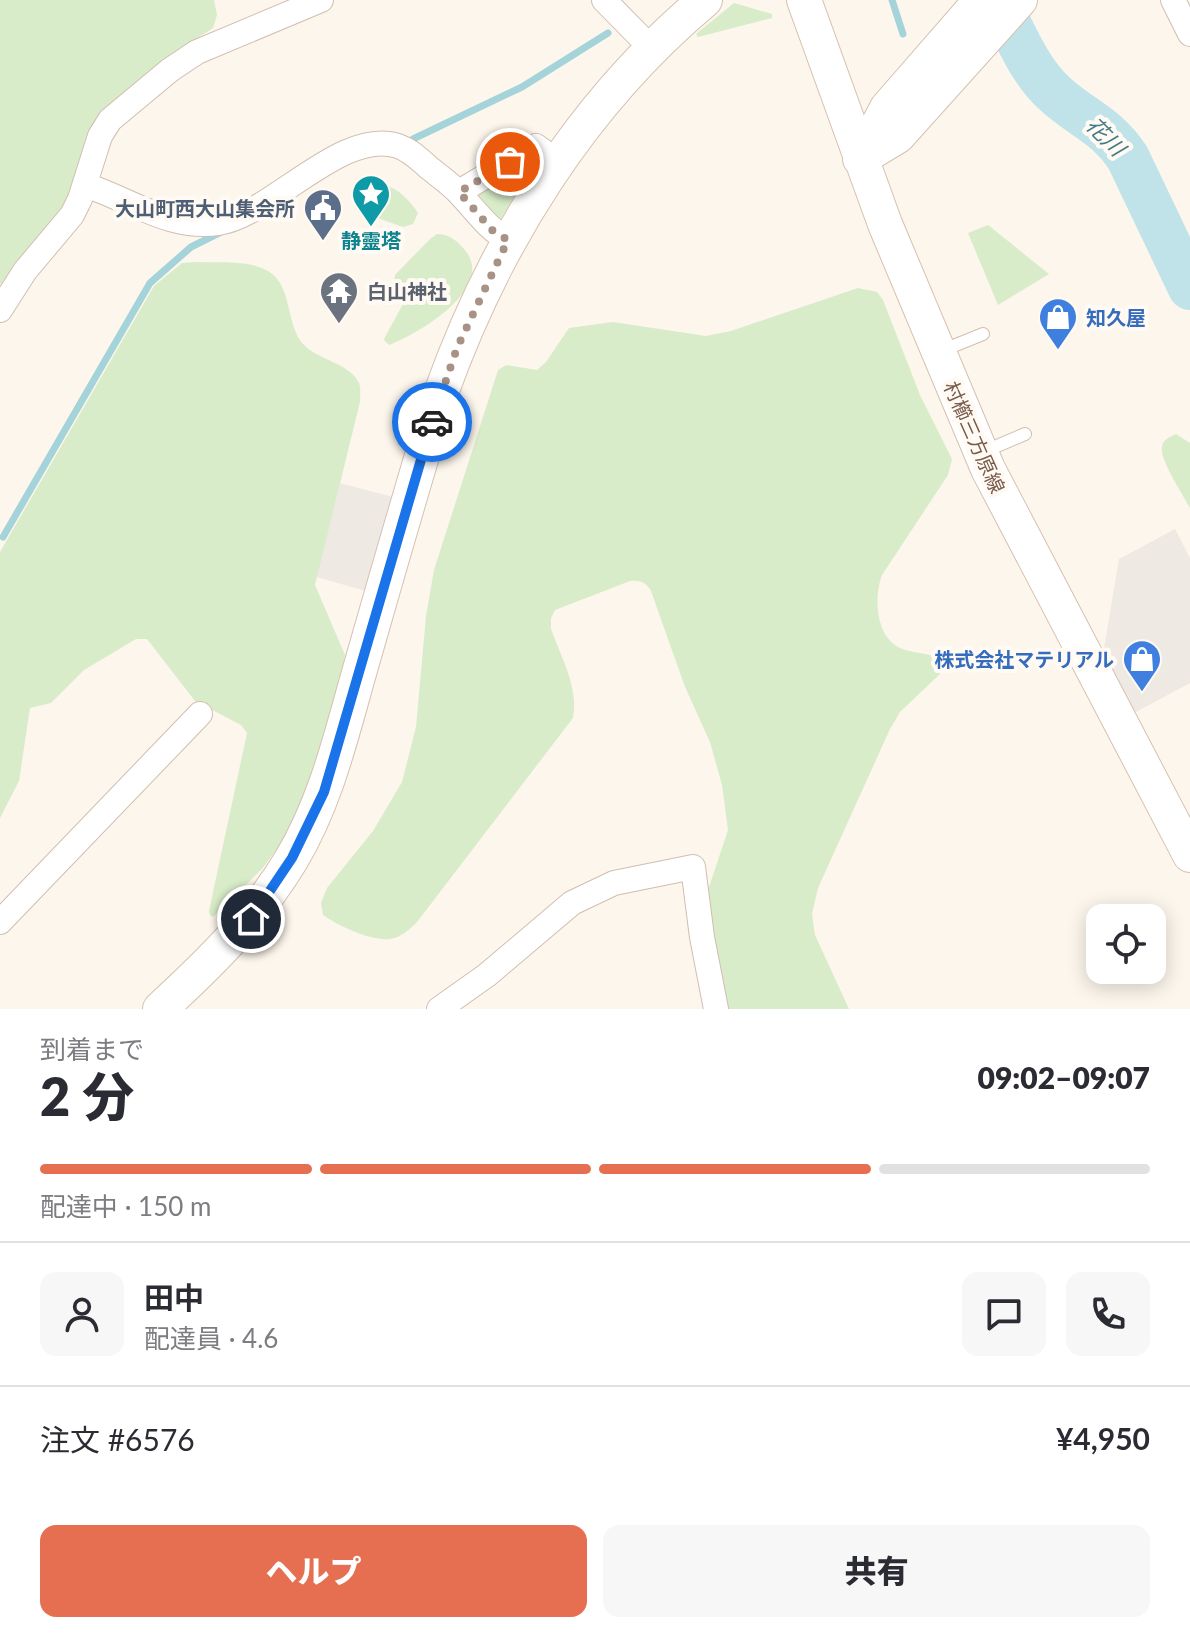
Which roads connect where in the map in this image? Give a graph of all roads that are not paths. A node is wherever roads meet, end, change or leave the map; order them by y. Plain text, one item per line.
1 (321, 0) edge
2 (604, 0) edge
3 (705, 0) edge
4 (804, 0) edge
5 (1020, 0) edge
6 (977, 19) edge
7 (652, 49) junction
8 (860, 159) junction
9 (558, 162) junction
10 (85, 185) junction
11 (459, 192) junction
12 (508, 240) junction
13 (0, 310) edge
14 (983, 334) dead end
15 (938, 353) junction
16 (1025, 434) dead end
17 (981, 453) junction
18 (200, 714) dead end
19 (1190, 855) edge
20 (0, 922) edge
21 (160, 1009) edge
22 (439, 1009) edge
23 (716, 1009) edge

1 - 10 street
2 - 7 street
3 - 7 street
4 - 8 street, 村櫛三方原線
5 - 6 street
6 - 8 street
7 - 9 street
8 - 15 street, 村櫛三方原線
9 - 11 street
9 - 12 street
10 - 11 street
10 - 13 street
11 - 12 street
12 - 21 street
14 - 15 lane
15 - 17 street, 村櫛三方原線
16 - 17 lane
17 - 19 street, 村櫛三方原線
18 - 20 street
22 - 23 street

